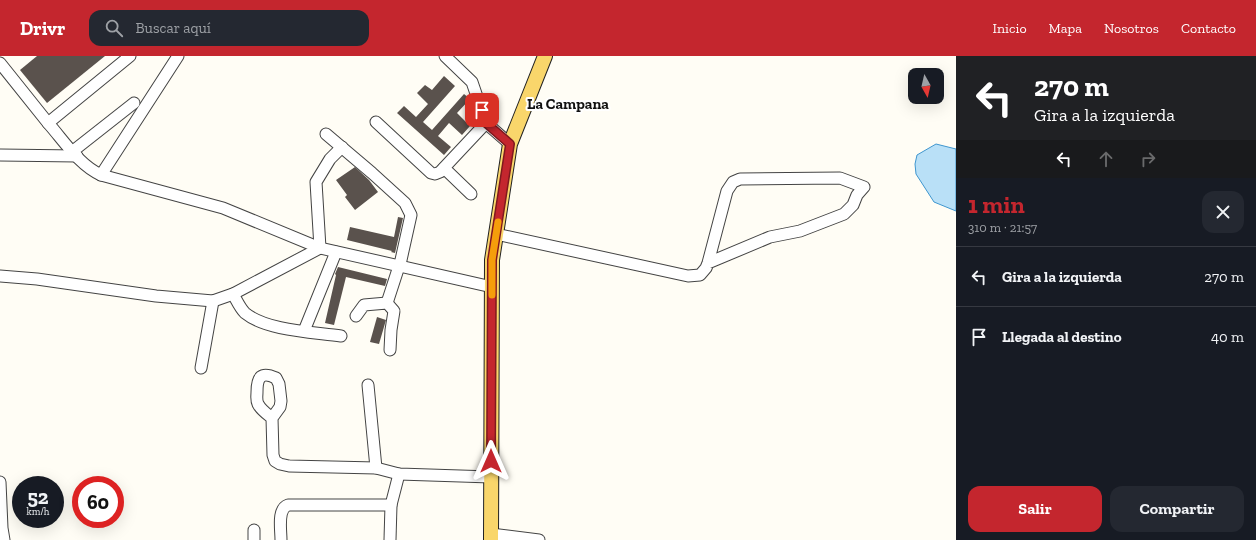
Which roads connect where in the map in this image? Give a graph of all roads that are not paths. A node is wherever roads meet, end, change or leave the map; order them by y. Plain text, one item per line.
1 (130, 56) edge
2 (178, 56) edge
3 (445, 56) edge
4 (545, 56) edge
5 (0, 63) edge
6 (134, 103) dead end
7 (376, 122) dead end
8 (48, 123) junction
9 (486, 123) junction
10 (326, 134) dead end
11 (510, 144) junction
12 (342, 147) junction
13 (75, 154) junction
14 (0, 155) edge
15 (444, 168) junction
16 (101, 175) junction
17 (471, 194) dead end
18 (496, 234) junction
19 (320, 248) junction
20 (336, 252) junction
21 (708, 263) junction
22 (399, 266) junction
23 (0, 276) edge
24 (492, 287) junction
25 (233, 294) junction
26 (213, 301) junction
27 (387, 303) junction
28 (356, 316) dead end
29 (304, 331) junction
30 (342, 336) dead end
31 (390, 350) dead end
32 (201, 368) dead end
33 (368, 385) dead end
34 (272, 418) dead end
35 (376, 468) junction
36 (399, 474) junction
37 (491, 477) junction
38 (0, 482) edge
39 (391, 505) junction
40 (491, 537) edge
41 (4, 540) edge
42 (280, 540) edge
43 (390, 540) edge
44 (539, 540) edge

1 - 8 street
2 - 16 street
3 - 9 street
4 - 11 main road
5 - 8 street
6 - 13 street
7 - 15 street
8 - 13 street
9 - 11 street
9 - 15 street
10 - 12 street
11 - 18 main road
12 - 19 street
12 - 22 street
13 - 14 street
13 - 16 street
15 - 17 street
16 - 19 street
18 - 21 street
18 - 24 main road
19 - 20 street
19 - 25 street
20 - 22 street
20 - 29 street
21 - 21 street
22 - 24 street
22 - 27 street
23 - 26 street
24 - 37 main road
25 - 26 street
25 - 29 street
26 - 32 street
27 - 28 street
27 - 31 street
29 - 30 street
33 - 35 street
34 - 35 street
35 - 36 street
36 - 37 street
36 - 39 street
37 - 40 main road
38 - 41 street
39 - 42 street
39 - 43 street
40 - 44 street

